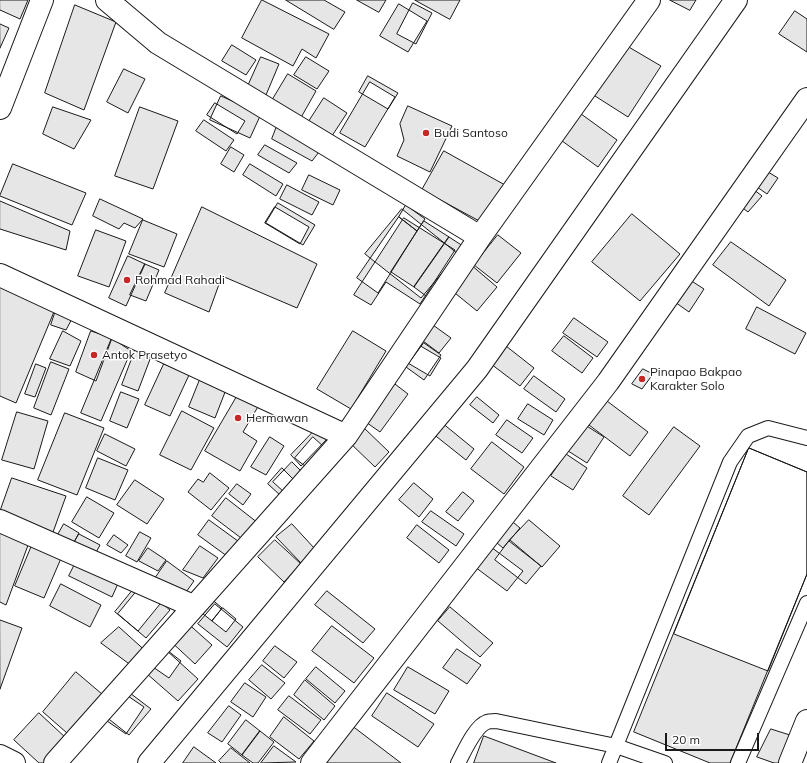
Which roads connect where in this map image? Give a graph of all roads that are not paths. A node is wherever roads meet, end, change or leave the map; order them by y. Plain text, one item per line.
1 (42, 0) edge
2 (107, 0) edge
3 (649, 0) edge
4 (736, 0) edge
5 (807, 99) edge
6 (0, 108) edge
7 (480, 237) junction
8 (0, 275) edge
9 (346, 436) junction
10 (807, 438) edge
11 (0, 521) edge
12 (807, 603) edge
13 (193, 606) junction
14 (807, 721) edge
15 (616, 746) junction
16 (0, 756) edge
17 (14, 763) edge
18 (55, 763) edge
19 (149, 763) edge
20 (312, 763) edge
21 (458, 763) edge
22 (609, 763) edge
23 (665, 763) edge
24 (738, 763) edge
25 (790, 763) edge

1 - 6 street
2 - 7 street
3 - 7 street
4 - 19 street
5 - 20 street
7 - 9 street
8 - 9 street
9 - 13 street
10 - 15 lane
11 - 13 street
12 - 24 lane
13 - 18 street
14 - 25 street
15 - 21 lane
15 - 22 lane
15 - 23 lane
16 - 17 street

